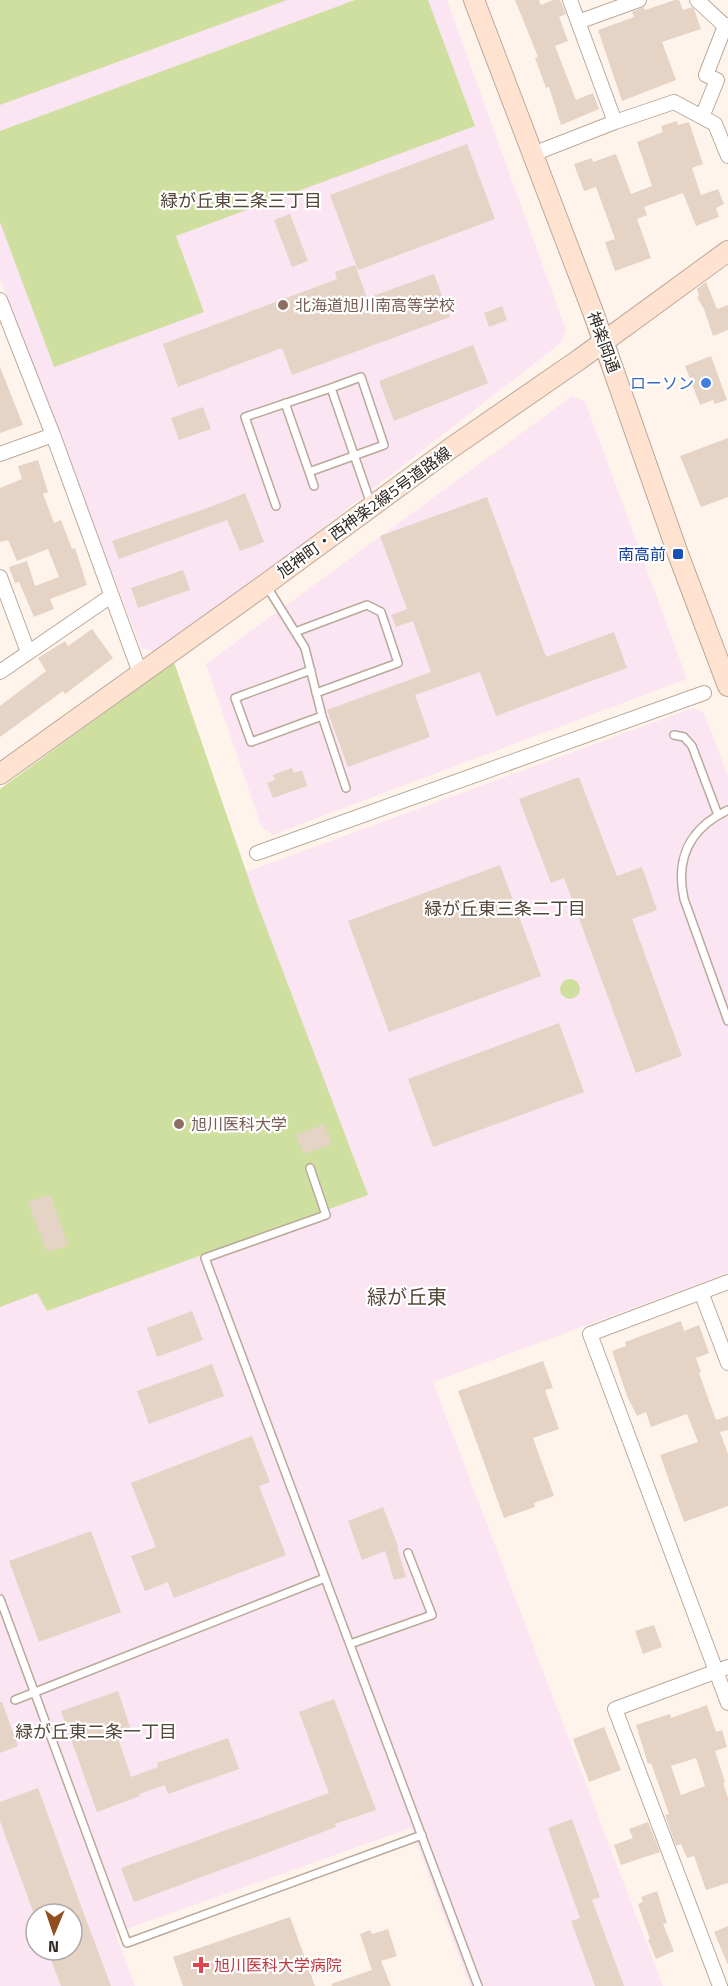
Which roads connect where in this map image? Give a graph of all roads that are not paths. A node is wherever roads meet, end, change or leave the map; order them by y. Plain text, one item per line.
1 (474, 0) edge
2 (570, 0) edge
3 (639, 0) edge
4 (697, 0) edge
5 (578, 22) junction
6 (726, 26) edge
7 (702, 117) junction
8 (615, 122) junction
9 (727, 153) edge
10 (534, 154) junction
11 (728, 251) edge
12 (0, 300) edge
13 (5, 326) edge
14 (603, 342) junction
15 (331, 388) junction
16 (285, 403) junction
17 (53, 435) junction
18 (0, 454) edge
19 (355, 456) junction
20 (309, 471) junction
21 (314, 486) dead end
22 (276, 506) dead end
23 (372, 507) junction
24 (0, 577) edge
25 (266, 584) junction
26 (111, 596) junction
27 (295, 632) junction
28 (28, 652) junction
29 (311, 670) junction
30 (0, 672) edge
31 (140, 673) junction
32 (728, 686) edge
33 (316, 693) junction
34 (704, 693) dead end
35 (322, 716) junction
36 (674, 735) dead end
37 (0, 774) edge
38 (345, 788) dead end
39 (728, 810) edge
40 (718, 815) junction
41 (257, 854) dead end
42 (717, 989) junction
43 (728, 1003) edge
44 (728, 1021) edge
45 (310, 1167) dead end
46 (728, 1282) edge
47 (701, 1292) junction
48 (728, 1363) edge
49 (408, 1553) dead end
50 (325, 1578) junction
51 (0, 1599) edge
52 (350, 1644) junction
53 (722, 1669) edge
54 (34, 1692) junction
55 (15, 1700) dead end
56 (728, 1704) edge
57 (422, 1835) junction
58 (721, 1976) edge
59 (478, 1986) edge

1 - 10 street, 神楽岡通
2 - 5 street
3 - 5 street
4 - 6 street
5 - 8 street
6 - 7 street
7 - 8 street
7 - 9 street
8 - 10 street
10 - 14 street, 神楽岡通
11 - 14 street, 旭神町・西神楽2線5号道路線
12 - 13 street
13 - 17 street
14 - 23 street, 旭神町・西神楽2線5号道路線
14 - 32 street, 神楽岡通
15 - 16 lane
15 - 19 lane
15 - 19 lane
16 - 20 lane
16 - 22 lane
17 - 18 street
17 - 26 street
19 - 20 lane
19 - 23 lane
20 - 21 lane
23 - 25 street, 旭神町・西神楽2線5号道路線
24 - 28 street
25 - 27 lane
25 - 31 street, 旭神町・西神楽2線5号道路線
26 - 28 street
26 - 31 street
27 - 29 lane
27 - 33 lane
28 - 30 street
29 - 33 lane
29 - 35 lane
31 - 37 street, 旭神町・西神楽2線5号道路線
33 - 35 lane
34 - 41 street
35 - 38 lane
36 - 40 lane
39 - 40 lane
40 - 42 lane
42 - 43 lane
42 - 44 lane
45 - 50 lane
46 - 47 street
47 - 48 street
47 - 53 street
49 - 52 lane
50 - 52 lane
50 - 54 lane
51 - 54 lane
52 - 57 lane
53 - 56 street
53 - 58 street
54 - 55 lane
54 - 57 lane
57 - 59 lane

